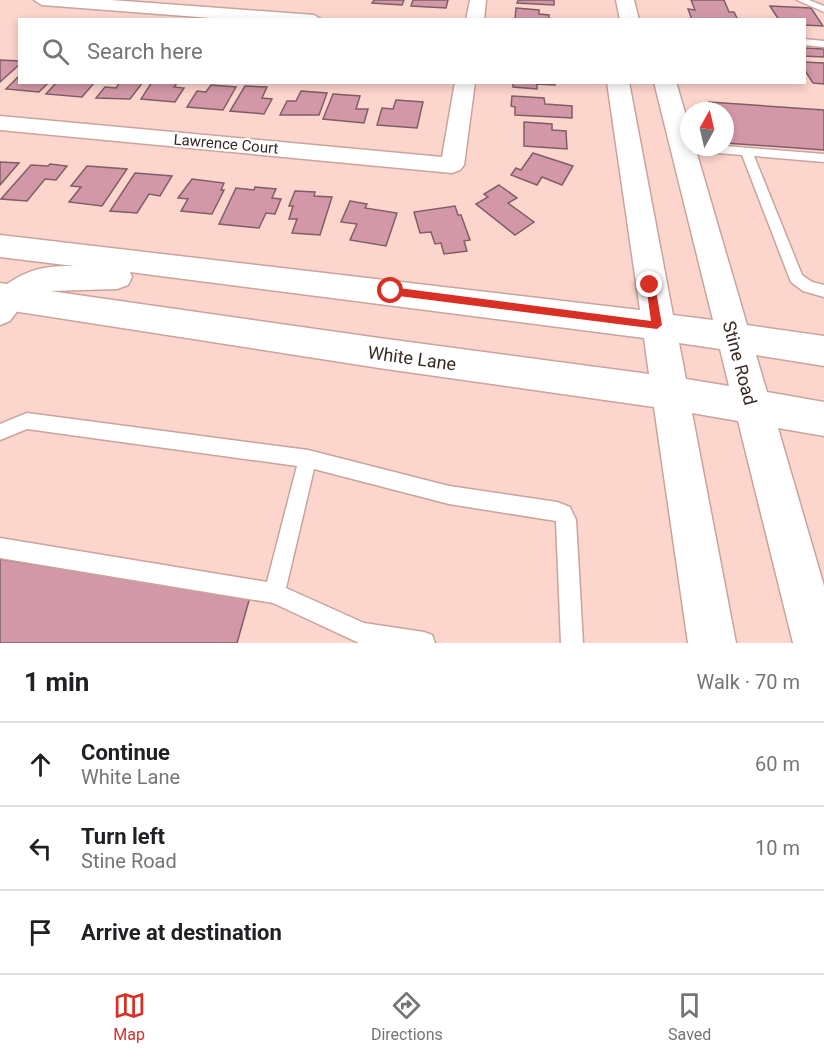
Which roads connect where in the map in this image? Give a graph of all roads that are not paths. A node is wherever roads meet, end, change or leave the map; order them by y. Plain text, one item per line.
1 (42, 0) edge
2 (478, 0) edge
3 (625, 0) edge
4 (801, 0) edge
5 (824, 9) edge
6 (287, 18) edge
7 (475, 18) edge
8 (630, 18) edge
9 (806, 42) edge
10 (824, 44) edge
11 (465, 84) edge
12 (618, 84) edge
13 (666, 84) edge
14 (0, 123) edge
15 (680, 124) edge
16 (734, 150) edge
17 (746, 151) junction
18 (690, 156) edge
19 (824, 158) edge
20 (0, 246) edge
21 (242, 274) junction
22 (824, 291) edge
23 (4, 303) edge
24 (657, 325) junction
25 (732, 336) junction
26 (824, 351) edge
27 (670, 393) junction
28 (752, 406) junction
29 (824, 419) edge
30 (0, 432) edge
31 (308, 459) junction
32 (0, 548) edge
33 (274, 593) junction
34 (424, 643) edge
35 (573, 643) edge
36 (712, 643) edge
37 (817, 643) edge

1 - 6 street
2 - 7 street
3 - 8 main road
4 - 5 lane
9 - 10 lane
11 - 14 street, Lawrence Court
12 - 24 main road
13 - 15 main road, Stine Road
16 - 17 lane
17 - 19 lane
17 - 22 lane
18 - 25 main road, Stine Road
20 - 21 main road
21 - 23 main road
21 - 24 main road
23 - 27 main road, White Lane
24 - 25 main road
24 - 27 main road
25 - 26 main road
25 - 28 main road, Stine Road
27 - 28 main road, White Lane
27 - 36 main road
28 - 29 main road, White Lane
28 - 37 main road, Stine Road
30 - 31 lane
31 - 33 lane
31 - 35 lane
32 - 33 lane
33 - 34 lane

